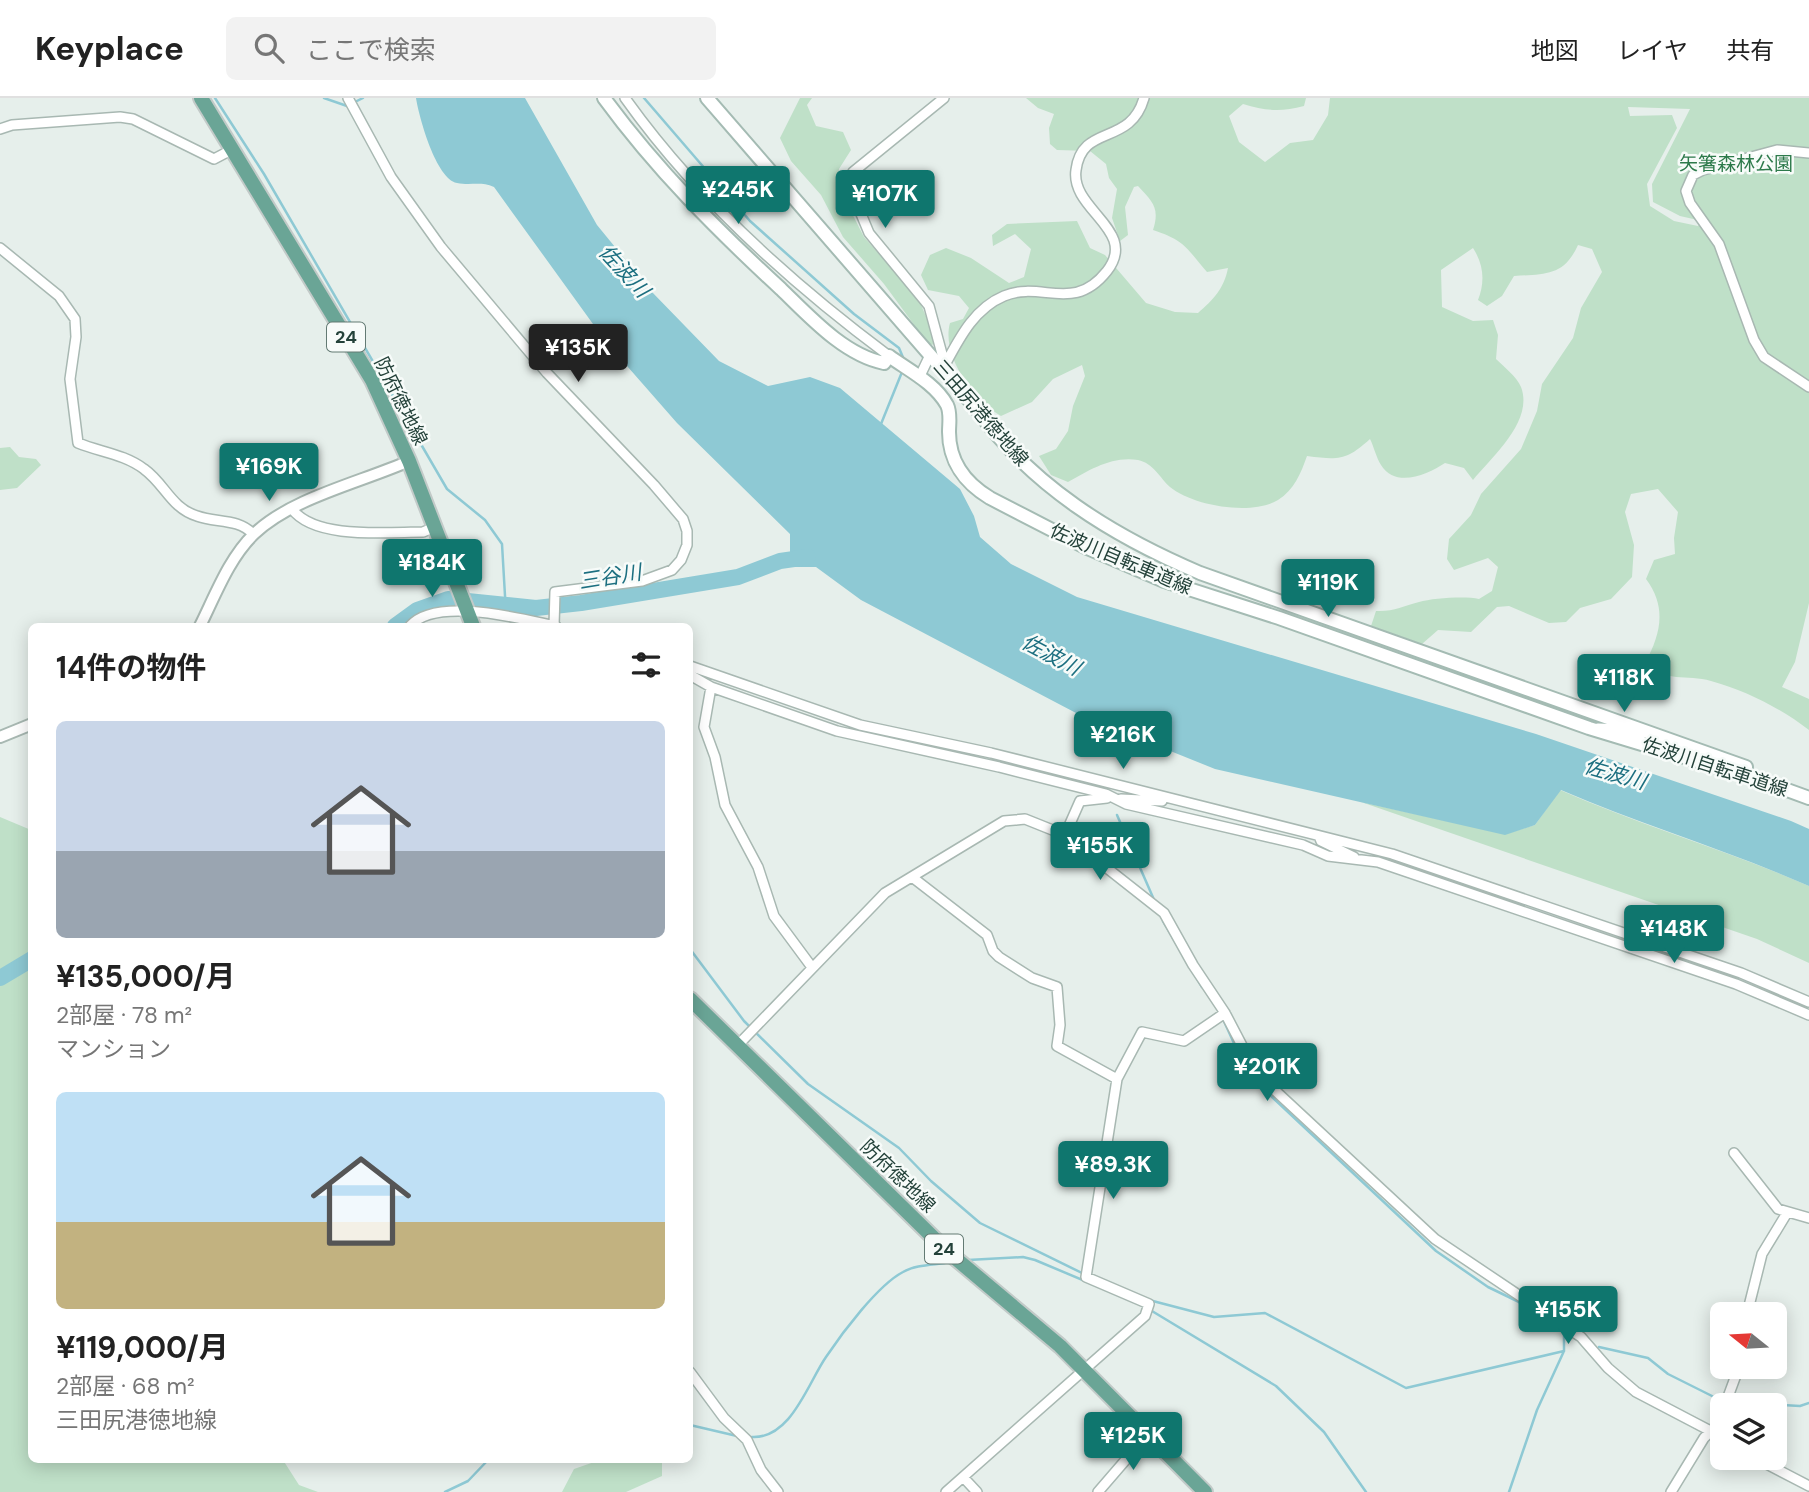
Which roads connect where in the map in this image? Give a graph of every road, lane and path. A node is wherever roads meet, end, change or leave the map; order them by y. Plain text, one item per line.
1 (201, 98) edge
2 (348, 98) edge
3 (604, 98) edge
4 (625, 98) edge
5 (707, 98) edge
6 (944, 98) edge
7 (1144, 98) edge
8 (0, 129) edge
9 (233, 149) junction
10 (1809, 153) edge
11 (0, 247) edge
12 (930, 355) junction
13 (892, 358) junction
14 (944, 366) junction
15 (915, 375) junction
16 (1809, 387) edge
17 (409, 461) junction
18 (292, 509) junction
19 (435, 527) junction
20 (253, 534) junction
21 (464, 603) junction
22 (202, 623) edge
23 (414, 623) edge
24 (472, 623) edge
25 (543, 623) edge
26 (555, 623) edge
27 (1358, 630) junction
28 (1353, 646) junction
29 (693, 667) edge
30 (693, 677) edge
31 (711, 687) junction
32 (28, 726) edge
33 (1623, 726) junction
34 (1589, 728) junction
35 (0, 737) edge
36 (1648, 744) junction
37 (1809, 789) edge
38 (1164, 797) junction
39 (1113, 798) junction
40 (1809, 798) edge
41 (1065, 835) junction
42 (1318, 835) junction
43 (1355, 858) junction
44 (912, 877) junction
45 (811, 966) junction
46 (693, 1002) edge
47 (1809, 1002) edge
48 (1222, 1015) junction
49 (1809, 1015) edge
50 (737, 1046) junction
51 (1117, 1079) junction
52 (1734, 1153) dead end
53 (1787, 1213) junction
54 (1809, 1218) edge
55 (1750, 1302) edge
56 (1085, 1372) junction
57 (693, 1376) edge
58 (1710, 1430) edge
59 (1710, 1433) edge
60 (1148, 1434) junction
61 (1778, 1470) edge
62 (963, 1477) junction
63 (1809, 1486) edge
64 (778, 1492) edge
65 (946, 1492) edge
66 (977, 1492) edge
67 (1098, 1492) edge
68 (1205, 1492) edge
69 (1671, 1492) edge

1 - 9 main road, 防府徳地線 / 24
2 - 26 street
3 - 13 main road, 佐波川自転車道線
4 - 13 street
5 - 12 main road, 三田尻港徳地線
6 - 14 street
7 - 14 street
8 - 9 street
9 - 17 main road, 防府徳地線 / 24
10 - 16 street
11 - 20 street
12 - 14 main road, 三田尻港徳地線
12 - 15 street
13 - 15 main road, 佐波川自転車道線
14 - 27 main road, 三田尻港徳地線
15 - 28 main road, 佐波川自転車道線
17 - 18 street
17 - 19 main road, 防府徳地線 / 24
18 - 19 street
18 - 20 street
19 - 21 main road, 防府徳地線 / 24
20 - 22 street
21 - 23 street
21 - 24 main road, 防府徳地線 / 24
21 - 25 street
27 - 28 street
27 - 33 main road, 三田尻港徳地線
28 - 34 main road, 佐波川自転車道線
29 - 38 street
30 - 31 street
31 - 39 street
31 - 45 street
32 - 35 street
33 - 34 street
33 - 36 street
33 - 37 main road, 三田尻港徳地線
34 - 36 main road, 佐波川自転車道線
36 - 40 main road, 佐波川自転車道線
38 - 39 street
38 - 42 street
39 - 41 street
39 - 43 street
41 - 44 street
41 - 48 street
42 - 43 street
42 - 47 street
43 - 49 street
44 - 45 street
44 - 51 street
45 - 50 street
46 - 50 main road, 防府徳地線 / 24
48 - 51 street
48 - 58 street
50 - 56 main road, 防府徳地線 / 24
51 - 56 street
52 - 53 street
53 - 54 street
53 - 55 street
56 - 60 main road, 防府徳地線 / 24
56 - 62 street
57 - 64 street
59 - 69 street
60 - 67 street
60 - 68 main road, 防府徳地線 / 24
61 - 63 street
62 - 65 street
62 - 66 street

